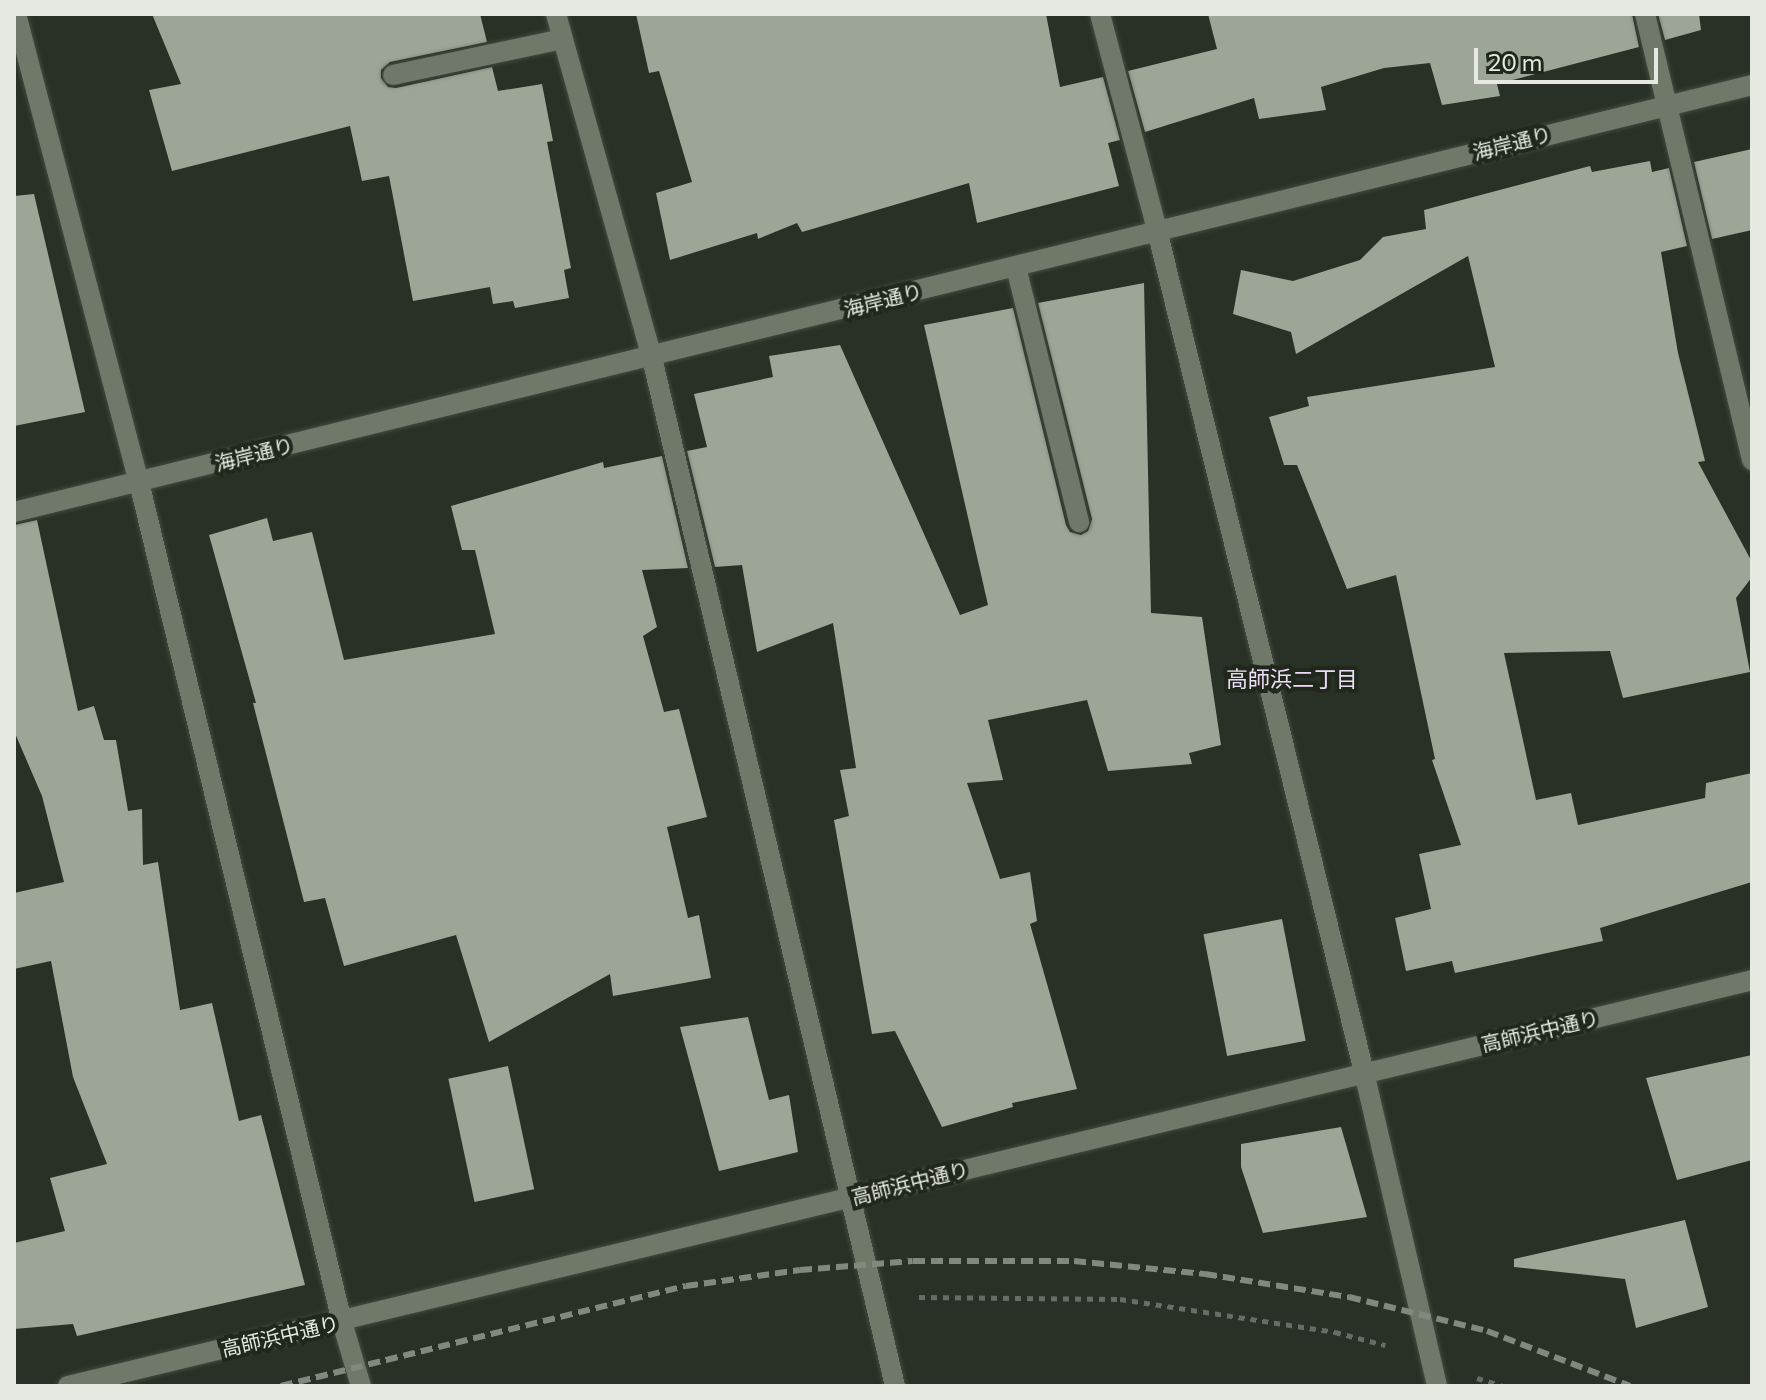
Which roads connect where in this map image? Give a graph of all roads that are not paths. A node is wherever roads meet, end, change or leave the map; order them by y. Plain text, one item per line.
1 (16, 14) edge
2 (556, 14) edge
3 (1100, 14) edge
4 (1645, 14) edge
5 (562, 39) junction
6 (393, 75) dead end
7 (1752, 85) edge
8 (1669, 104) junction
9 (1157, 230) junction
10 (1016, 267) junction
11 (652, 358) junction
12 (1752, 460) edge
13 (139, 482) junction
14 (14, 512) edge
15 (1079, 522) dead end
16 (1752, 980) edge
17 (1364, 1072) junction
18 (848, 1198) junction
19 (342, 1322) junction
20 (68, 1386) edge
21 (361, 1386) edge
22 (895, 1386) edge
23 (1437, 1386) edge

1 - 13 street
2 - 5 street
3 - 9 street
4 - 8 street
5 - 6 street
5 - 11 street
7 - 8 street, 海岸通り
8 - 9 street, 海岸通り
8 - 12 street
9 - 10 street, 海岸通り
9 - 17 street
10 - 11 street, 海岸通り
10 - 15 street
11 - 13 street, 海岸通り
11 - 18 street
13 - 14 street, 海岸通り
13 - 19 street
16 - 17 street, 高師浜中通り
17 - 18 street, 高師浜中通り
17 - 23 street
18 - 19 street, 高師浜中通り
18 - 22 street
19 - 20 street, 高師浜中通り
19 - 21 street

